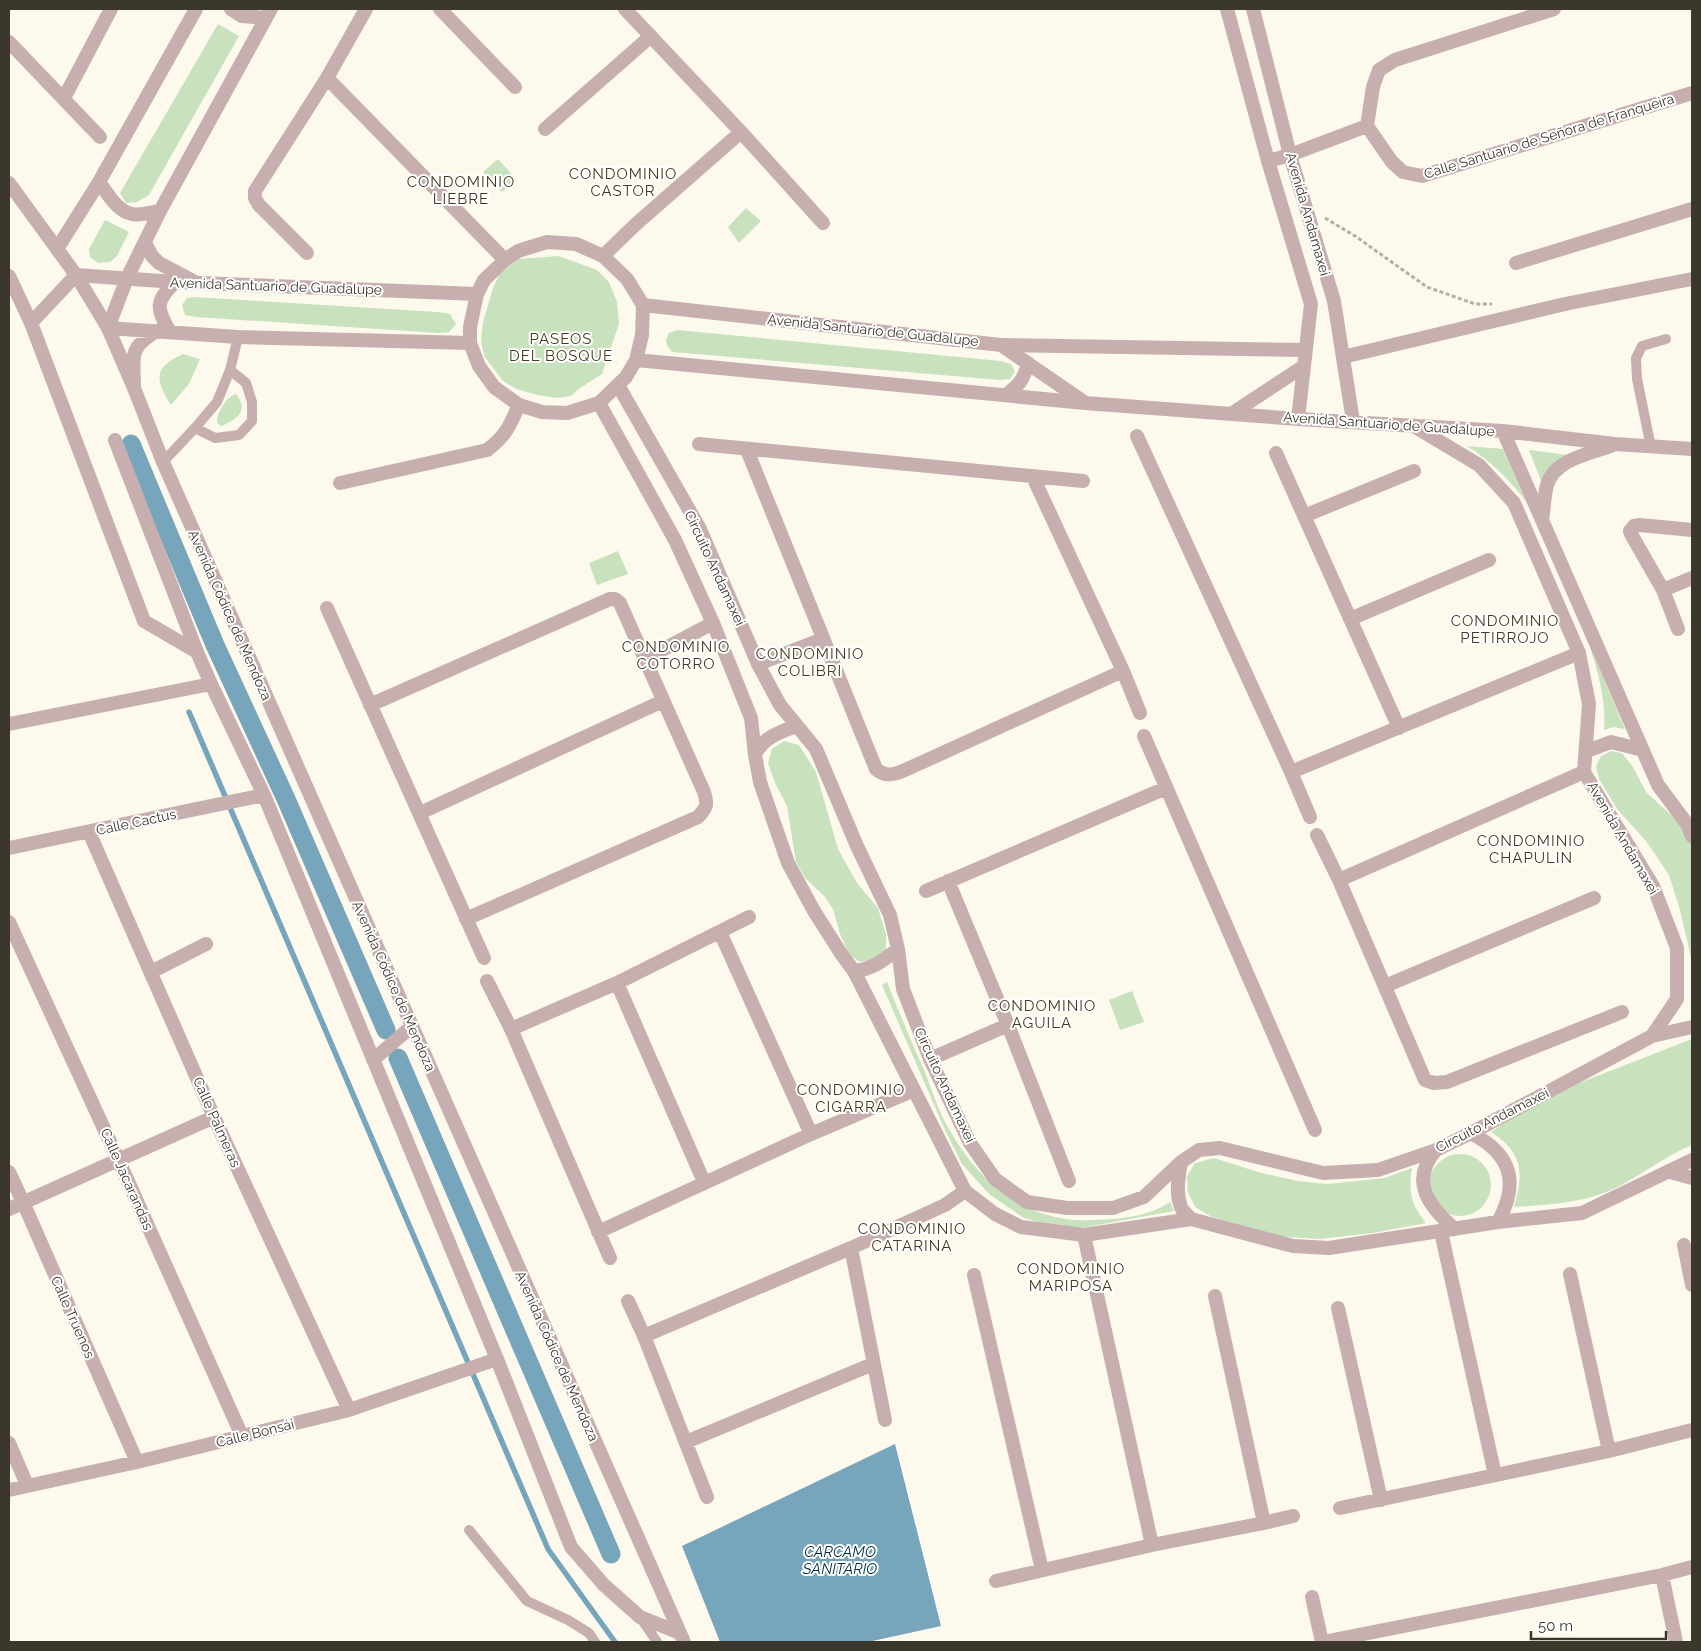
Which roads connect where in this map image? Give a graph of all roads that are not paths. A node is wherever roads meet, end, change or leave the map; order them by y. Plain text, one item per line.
1 (111, 9) edge
2 (196, 9) edge
3 (231, 9) edge
4 (366, 9) edge
5 (440, 9) edge
6 (625, 9) edge
7 (1227, 9) edge
8 (1253, 9) edge
9 (1554, 9) edge
10 (268, 13) edge
11 (651, 36) junction
12 (9, 42) edge
13 (327, 78) junction
14 (515, 87) dead end
15 (1692, 93) edge
16 (64, 98) junction
17 (1367, 126) junction
18 (545, 129) dead end
19 (741, 132) junction
20 (100, 137) dead end
21 (1290, 155) junction
22 (1268, 161) junction
23 (99, 182) junction
24 (9, 183) edge
25 (1692, 210) edge
26 (160, 211) junction
27 (823, 223) dead end
28 (144, 243) junction
29 (57, 249) junction
30 (307, 253) dead end
31 (603, 256) junction
32 (505, 260) junction
33 (1516, 263) dead end
34 (76, 275) junction
35 (9, 276) edge
36 (127, 278) junction
37 (1692, 279) edge
38 (175, 282) junction
39 (196, 283) junction
40 (477, 294) junction
41 (643, 305) junction
42 (31, 323) junction
43 (108, 328) junction
44 (164, 332) junction
45 (238, 337) junction
46 (1666, 339) dead end
47 (470, 343) junction
48 (1001, 345) junction
49 (1306, 350) junction
50 (1343, 357) junction
51 (636, 360) junction
52 (1028, 363) junction
53 (1304, 366) junction
54 (230, 370) junction
55 (618, 386) junction
56 (134, 388) junction
57 (1006, 395) junction
58 (599, 403) junction
59 (1085, 403) junction
60 (519, 405) junction
61 (1231, 414) junction
62 (1298, 419) junction
63 (1353, 421) junction
64 (1414, 426) junction
65 (195, 428) junction
66 (1503, 431) junction
67 (1137, 436) dead end
68 (115, 440) dead end
69 (699, 444) dead end
70 (1615, 444) junction
71 (1651, 447) junction
72 (747, 450) junction
73 (1692, 450) edge
74 (1276, 453) dead end
75 (163, 462) junction
76 (1414, 471) dead end
77 (1033, 477) junction
78 (1083, 481) dead end
79 (340, 482) dead end
80 (1304, 516) junction
81 (1542, 521) junction
82 (1692, 530) edge
83 (1489, 560) dead end
84 (1692, 578) edge
85 (1663, 590) junction
86 (327, 608) dead end
87 (1350, 619) junction
88 (713, 623) junction
89 (1678, 629) dead end
90 (822, 639) junction
91 (197, 652) junction
92 (1579, 653) junction
93 (645, 659) junction
94 (758, 664) junction
95 (1123, 671) junction
96 (211, 684) junction
97 (663, 701) junction
98 (370, 705) junction
99 (1140, 713) dead end
100 (9, 724) edge
101 (796, 726) junction
102 (1398, 728) junction
103 (1144, 736) dead end
104 (1643, 750) junction
105 (1587, 751) junction
106 (754, 755) junction
107 (1291, 772) junction
108 (1584, 772) junction
109 (1166, 788) junction
110 (264, 795) junction
111 (420, 813) junction
112 (1310, 817) dead end
113 (1690, 827) edge
114 (89, 832) junction
115 (1317, 835) dead end
116 (9, 848) edge
117 (1338, 880) junction
118 (948, 881) junction
119 (926, 891) dead end
120 (1594, 898) dead end
121 (749, 917) dead end
122 (466, 919) junction
123 (9, 922) edge
124 (720, 932) junction
125 (206, 944) dead end
126 (898, 949) junction
127 (484, 958) dead end
128 (854, 971) junction
129 (151, 972) junction
130 (487, 981) dead end
131 (617, 983) junction
132 (1385, 986) junction
133 (1622, 1012) dead end
134 (1008, 1025) junction
135 (412, 1026) junction
136 (1692, 1027) edge
137 (511, 1029) junction
138 (1652, 1036) junction
139 (930, 1059) junction
140 (373, 1060) junction
141 (914, 1090) junction
142 (214, 1116) junction
143 (1315, 1130) dead end
144 (1471, 1133) junction
145 (811, 1134) junction
146 (1436, 1150) junction
147 (118, 1159) junction
148 (1692, 1160) edge
149 (1181, 1162) junction
150 (9, 1172) edge
151 (1670, 1172) junction
152 (1692, 1178) edge
153 (1069, 1181) dead end
154 (704, 1182) junction
155 (965, 1191) junction
156 (24, 1202) junction
157 (9, 1209) edge
158 (1192, 1219) junction
159 (1498, 1222) junction
160 (1455, 1229) junction
161 (598, 1232) junction
162 (1084, 1235) junction
163 (1442, 1238) junction
164 (1684, 1245) dead end
165 (851, 1248) junction
166 (610, 1258) dead end
167 (1570, 1274) dead end
168 (974, 1275) dead end
169 (1692, 1285) edge
170 (1215, 1296) dead end
171 (628, 1301) dead end
172 (1338, 1308) dead end
173 (644, 1336) junction
174 (497, 1359) junction
175 (873, 1364) junction
176 (349, 1410) junction
177 (885, 1420) dead end
178 (1692, 1430) edge
179 (242, 1436) junction
180 (686, 1442) junction
181 (9, 1443) edge
182 (1609, 1451) junction
183 (136, 1462) junction
184 (1495, 1475) junction
185 (27, 1485) junction
186 (9, 1490) edge
187 (707, 1497) dead end
188 (1381, 1500) junction
189 (1340, 1508) dead end
190 (1293, 1516) dead end
191 (1264, 1523) junction
192 (469, 1530) dead end
193 (1152, 1545) junction
194 (1692, 1567) edge
195 (1042, 1570) junction
196 (1662, 1575) junction
197 (996, 1581) dead end
198 (1312, 1597) dead end
199 (640, 1617) junction
200 (682, 1638) edge
201 (595, 1642) edge
202 (657, 1642) edge
203 (1323, 1642) edge
204 (1676, 1642) edge

1 - 16 street
2 - 23 street
3 - 10 street
4 - 13 street
5 - 14 street
6 - 11 street
7 - 22 street, Avenida Andamaxei
8 - 21 street, Avenida Andamaxei
9 - 17 street
10 - 26 street
11 - 18 street
11 - 19 street
12 - 16 street
13 - 30 street
13 - 32 street
15 - 17 street, Calle Santuario de Señora de Franqueira
16 - 20 street
17 - 21 street
19 - 27 street
19 - 31 street
21 - 22 street
21 - 50 street, Avenida Andamaxei
22 - 49 street, Avenida Andamaxei
23 - 26 street
23 - 29 street
24 - 29 street, Avenida Códice de Mendoza
25 - 33 street
26 - 28 street
28 - 36 street
28 - 39 street
29 - 34 street, Avenida Códice de Mendoza
31 - 32 street
31 - 41 street
32 - 40 street
34 - 36 street, Avenida Santuario de Guadalupe
34 - 42 street
34 - 43 street, Avenida Códice de Mendoza
35 - 42 street
36 - 38 street, Avenida Santuario de Guadalupe
36 - 43 street
37 - 50 street
38 - 39 street, Avenida Santuario de Guadalupe
38 - 44 street
39 - 40 street, Avenida Santuario de Guadalupe
40 - 47 street
41 - 48 street, Avenida Santuario de Guadalupe
41 - 51 street
42 - 91 street
43 - 44 street
43 - 56 street, Avenida Códice de Mendoza
44 - 45 street
44 - 56 street
45 - 47 street
45 - 54 lane
46 - 71 lane
47 - 60 street
48 - 49 street
48 - 52 street, Avenida Santuario de Guadalupe
49 - 53 street, Avenida Andamaxei
50 - 63 street, Avenida Andamaxei
51 - 55 street
51 - 57 street, Avenida Santuario de Guadalupe
52 - 57 street
52 - 59 street, Avenida Santuario de Guadalupe
53 - 61 street
53 - 62 street, Avenida Andamaxei
54 - 65 lane
54 - 65 lane
55 - 58 street
55 - 94 street, Circuito Andamaxei
56 - 75 street, Avenida Códice de Mendoza
57 - 59 street, Avenida Santuario de Guadalupe
58 - 60 street
58 - 88 street, Circuito Andamaxei
59 - 61 street, Avenida Santuario de Guadalupe
60 - 79 street
61 - 62 street, Avenida Santuario de Guadalupe
62 - 63 street, Avenida Santuario de Guadalupe
63 - 64 street, Avenida Santuario de Guadalupe
64 - 66 street, Avenida Santuario de Guadalupe
64 - 92 street, Avenida Andamaxei
65 - 75 lane
66 - 70 street, Avenida Santuario de Guadalupe
66 - 81 street
67 - 107 street
68 - 91 street
69 - 72 street
70 - 71 street, Avenida Santuario de Guadalupe
70 - 81 street
71 - 73 street, Avenida Santuario de Guadalupe
72 - 77 street
72 - 90 street
74 - 80 street
75 - 135 street, Avenida Códice de Mendoza
76 - 80 street
77 - 78 street
77 - 95 street
80 - 87 street
81 - 104 street
82 - 85 street
83 - 87 street
84 - 85 street
85 - 89 street
86 - 98 street
87 - 102 street
88 - 93 street
88 - 106 street, Circuito Andamaxei
90 - 94 street
90 - 95 street
91 - 96 street
92 - 102 street
92 - 105 street, Avenida Andamaxei
93 - 97 street
93 - 98 street
94 - 101 street, Circuito Andamaxei
95 - 99 street
96 - 100 street
96 - 110 street
97 - 111 street
97 - 122 street
98 - 111 street
101 - 106 street
101 - 126 street, Circuito Andamaxei
102 - 107 street
103 - 109 street
104 - 105 street
104 - 113 street
105 - 108 street, Avenida Andamaxei
106 - 128 street, Circuito Andamaxei
107 - 112 street
108 - 117 street
108 - 138 street, Avenida Andamaxei
109 - 118 street
109 - 143 street
110 - 114 street, Calle Cactus
110 - 140 street
111 - 122 street
114 - 116 street, Calle Cactus
114 - 129 street, Calle Palmeras
115 - 117 street
117 - 132 street
118 - 119 street
118 - 134 street
120 - 132 street
121 - 124 street
122 - 127 street
123 - 147 street, Calle Jacarandas
124 - 131 street
124 - 145 street
125 - 129 street
126 - 128 street
126 - 139 street, Circuito Andamaxei
128 - 141 street, Circuito Andamaxei
129 - 142 street, Calle Palmeras
130 - 137 street
131 - 137 street
131 - 154 street
132 - 133 street
134 - 139 street
134 - 153 street
135 - 140 street
135 - 200 street, Avenida Códice de Mendoza
136 - 138 street, Circuito Andamaxei
137 - 161 street
138 - 144 street, Circuito Andamaxei
139 - 149 street, Circuito Andamaxei
140 - 174 street
141 - 145 street
141 - 155 street, Circuito Andamaxei
142 - 147 street
142 - 176 street, Calle Palmeras
144 - 146 street, Circuito Andamaxei
144 - 159 street
145 - 154 street
146 - 149 street, Circuito Andamaxei
146 - 160 street
147 - 156 street
147 - 179 street, Calle Jacarandas
148 - 151 street, Circuito Andamaxei
149 - 158 street
150 - 156 street, Calle Truenos
151 - 152 street
151 - 159 street, Circuito Andamaxei
154 - 161 street
155 - 162 street, Circuito Andamaxei
155 - 165 street
156 - 157 street
156 - 183 street, Calle Truenos
158 - 162 street, Circuito Andamaxei
158 - 163 street, Circuito Andamaxei
159 - 160 street, Circuito Andamaxei
160 - 163 street, Circuito Andamaxei
161 - 166 street
162 - 193 street
163 - 184 street
164 - 169 street
165 - 173 street
165 - 175 street
167 - 182 street
168 - 195 street
170 - 191 street
171 - 173 street
172 - 188 street
173 - 180 street
174 - 176 street, Calle Bonsái
174 - 199 street
175 - 177 street
175 - 180 street
176 - 179 street, Calle Bonsái
178 - 182 street
179 - 183 street, Calle Bonsái
180 - 187 street
181 - 185 street
182 - 184 street
183 - 185 street, Calle Bonsái
184 - 188 street
185 - 186 street, Calle Bonsái
188 - 189 street
190 - 191 street
191 - 193 street
192 - 201 lane
193 - 195 street
194 - 196 street
195 - 197 street
196 - 203 street
196 - 204 street
198 - 203 street
199 - 200 street
199 - 202 lane

